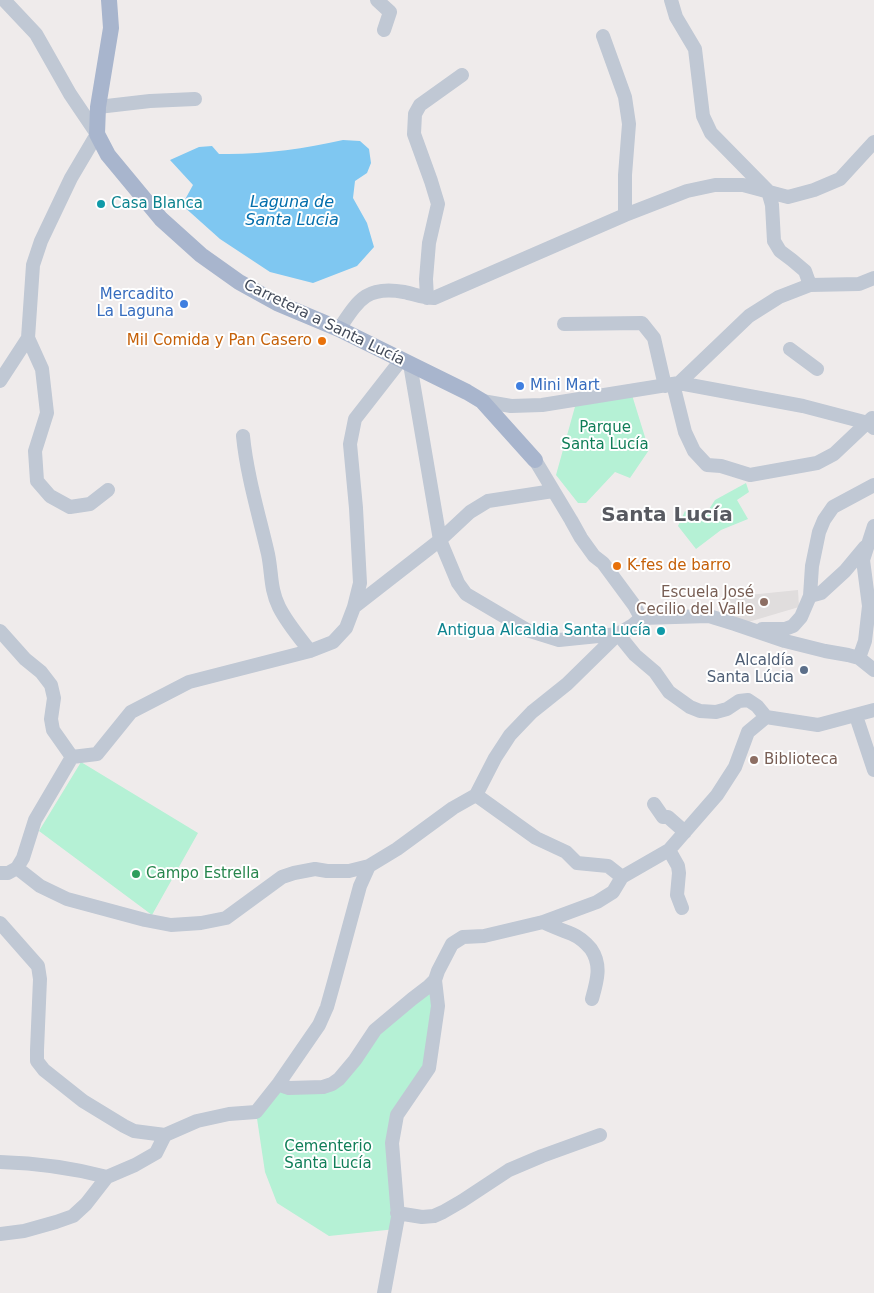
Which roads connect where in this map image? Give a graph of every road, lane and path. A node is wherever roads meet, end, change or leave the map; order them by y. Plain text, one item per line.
1 (4, 0) edge
2 (109, 0) edge
3 (377, 0) edge
4 (671, 0) edge
5 (384, 30) dead end
6 (603, 36) dead end
7 (462, 74) dead end
8 (195, 99) dead end
9 (98, 107) junction
10 (97, 134) junction
11 (874, 142) edge
12 (768, 191) junction
13 (625, 215) junction
14 (874, 278) edge
15 (810, 285) junction
16 (427, 298) junction
17 (564, 324) dead end
18 (339, 329) junction
19 (28, 338) junction
20 (790, 349) dead end
21 (406, 362) junction
22 (817, 369) dead end
23 (0, 381) edge
24 (672, 384) junction
25 (482, 401) junction
26 (872, 422) edge
27 (243, 436) dead end
28 (535, 460) joint
29 (874, 485) edge
30 (108, 490) dead end
31 (553, 491) junction
32 (874, 526) edge
33 (440, 540) junction
34 (868, 545) junction
35 (810, 596) junction
36 (354, 607) junction
37 (640, 618) junction
38 (751, 629) junction
39 (0, 631) edge
40 (618, 634) junction
41 (310, 651) junction
42 (859, 658) junction
43 (874, 670) edge
44 (874, 710) edge
45 (856, 716) junction
46 (766, 717) junction
47 (72, 757) junction
48 (874, 770) edge
49 (476, 795) junction
50 (654, 804) dead end
51 (685, 832) junction
52 (669, 850) junction
53 (369, 866) junction
54 (17, 868) junction
55 (0, 873) edge
56 (622, 877) junction
57 (682, 908) dead end
58 (543, 922) junction
59 (0, 923) edge
60 (435, 980) junction
61 (592, 999) dead end
62 (279, 1083) junction
63 (165, 1135) junction
64 (600, 1135) dead end
65 (0, 1162) edge
66 (108, 1176) junction
67 (397, 1213) junction
68 (0, 1234) edge
69 (384, 1293) edge

1 - 10 street
2 - 9 main road
3 - 5 street
4 - 12 street
6 - 13 street
7 - 16 street
8 - 9 street
9 - 10 main road
10 - 18 main road, Carretera a Santa Lucía
10 - 19 street
11 - 12 street
12 - 13 street
12 - 15 street
13 - 16 street
14 - 15 street
15 - 24 street
16 - 18 street
17 - 24 street
18 - 21 main road, Carretera a Santa Lucía
19 - 23 street
19 - 30 street
20 - 22 street
21 - 25 main road, Carretera a Santa Lucía
21 - 33 street
21 - 36 street
24 - 25 street
24 - 26 street
24 - 26 street
25 - 28 main road, Carretera a Santa Lucía
27 - 41 street
28 - 31 street
29 - 35 street
31 - 33 street
31 - 37 street
32 - 34 street
33 - 36 street
33 - 40 street
34 - 35 street
34 - 42 street
35 - 38 street
36 - 41 street
37 - 38 street
37 - 40 street
38 - 42 street
39 - 47 street
40 - 46 street
40 - 49 street
41 - 47 street
42 - 43 street
44 - 45 street
45 - 46 street
45 - 48 street
46 - 51 street
47 - 54 street
49 - 53 street
49 - 56 street
50 - 51 street
51 - 52 street
52 - 56 street
52 - 57 street
53 - 54 street
53 - 62 street
54 - 55 street
56 - 58 street
58 - 60 street
58 - 61 street
59 - 63 street
60 - 62 street
60 - 67 street
62 - 63 street
63 - 66 street
64 - 67 street
65 - 66 street
66 - 68 street
67 - 69 street

